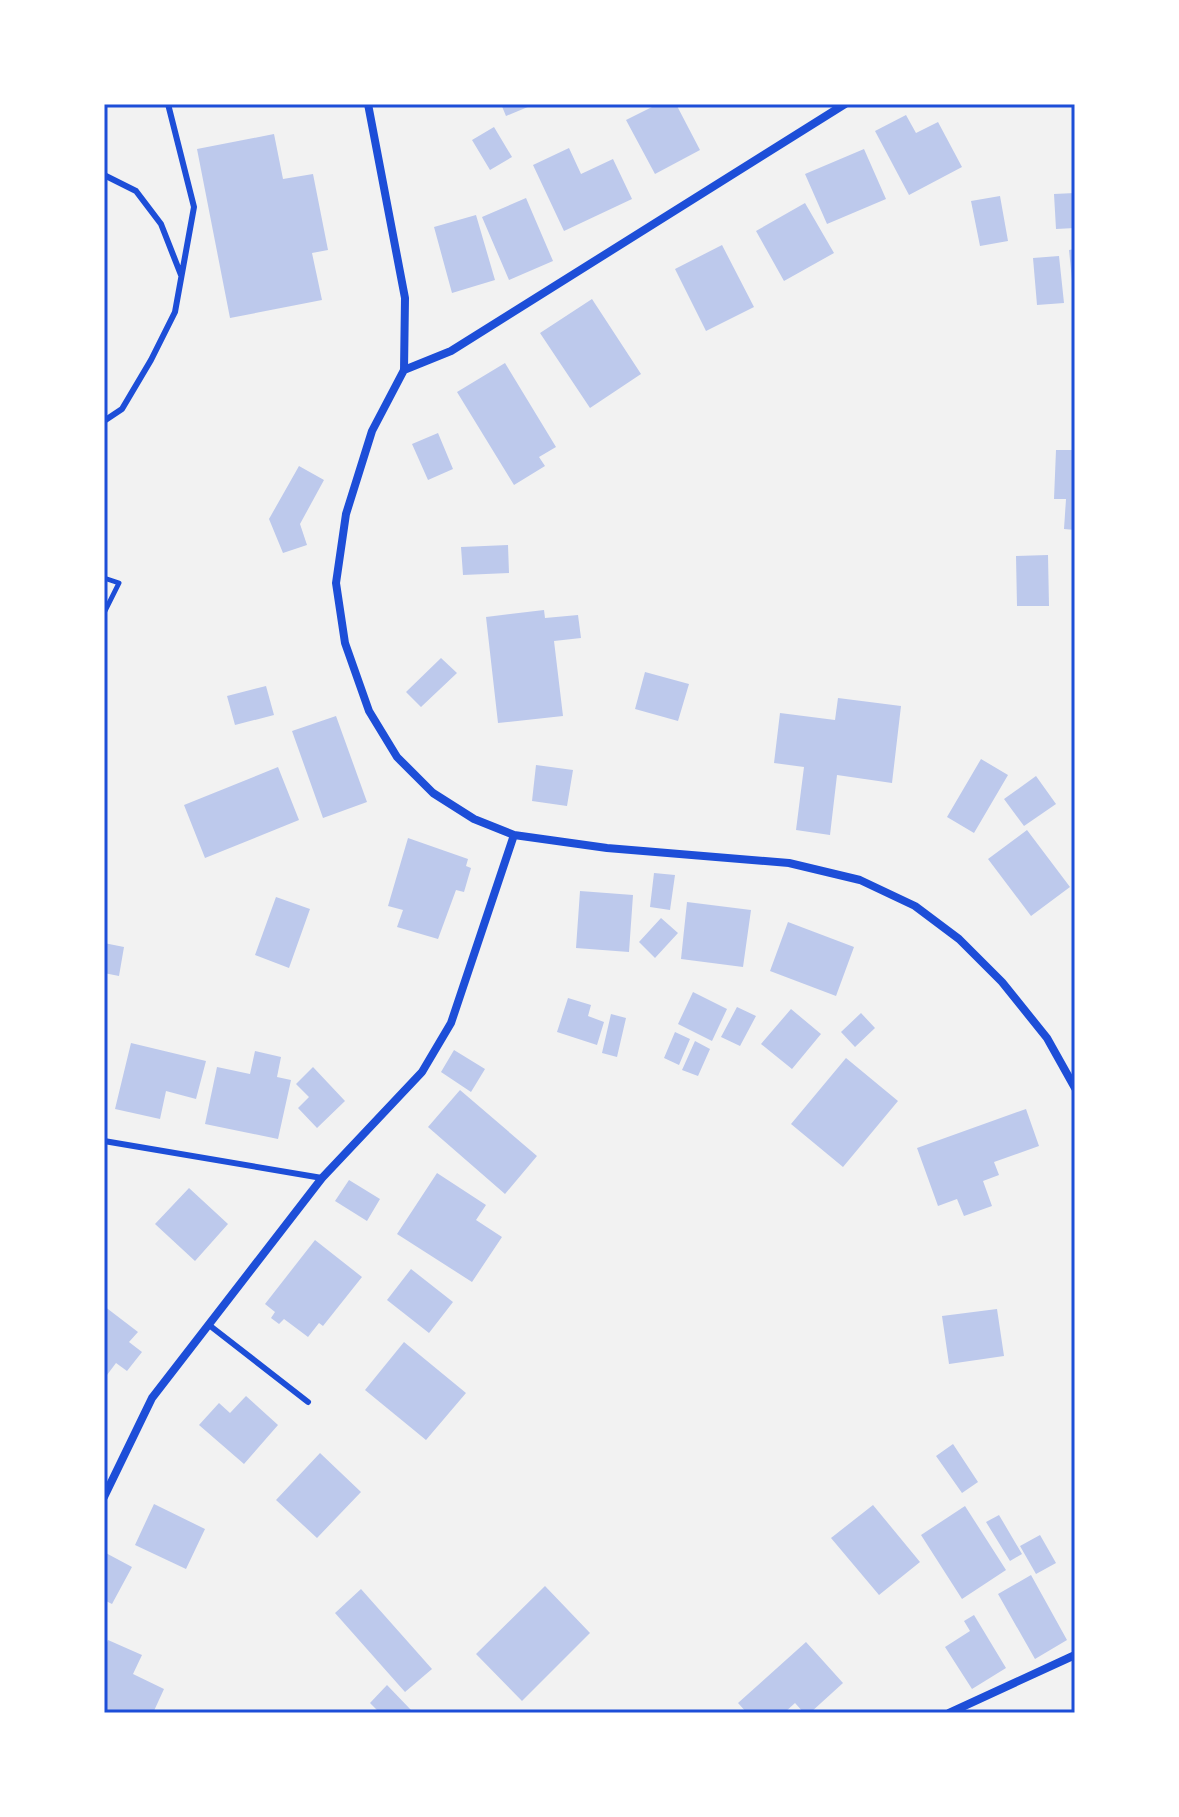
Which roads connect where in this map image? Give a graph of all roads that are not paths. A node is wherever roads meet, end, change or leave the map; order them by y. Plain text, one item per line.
1 (168, 104) edge
2 (368, 104) edge
3 (845, 104) edge
4 (104, 175) edge
5 (181, 276) junction
6 (404, 370) junction
7 (104, 421) edge
8 (514, 835) junction
9 (1075, 1088) edge
10 (104, 1141) edge
11 (322, 1178) junction
12 (209, 1325) junction
13 (308, 1402) dead end
14 (104, 1497) edge
15 (1075, 1655) edge
16 (949, 1713) edge

1 - 5 lane
2 - 6 street
3 - 6 street
4 - 5 lane
5 - 7 lane
6 - 8 street
8 - 9 street
8 - 11 street
10 - 11 lane
11 - 12 street
12 - 13 lane
12 - 14 street
15 - 16 street

